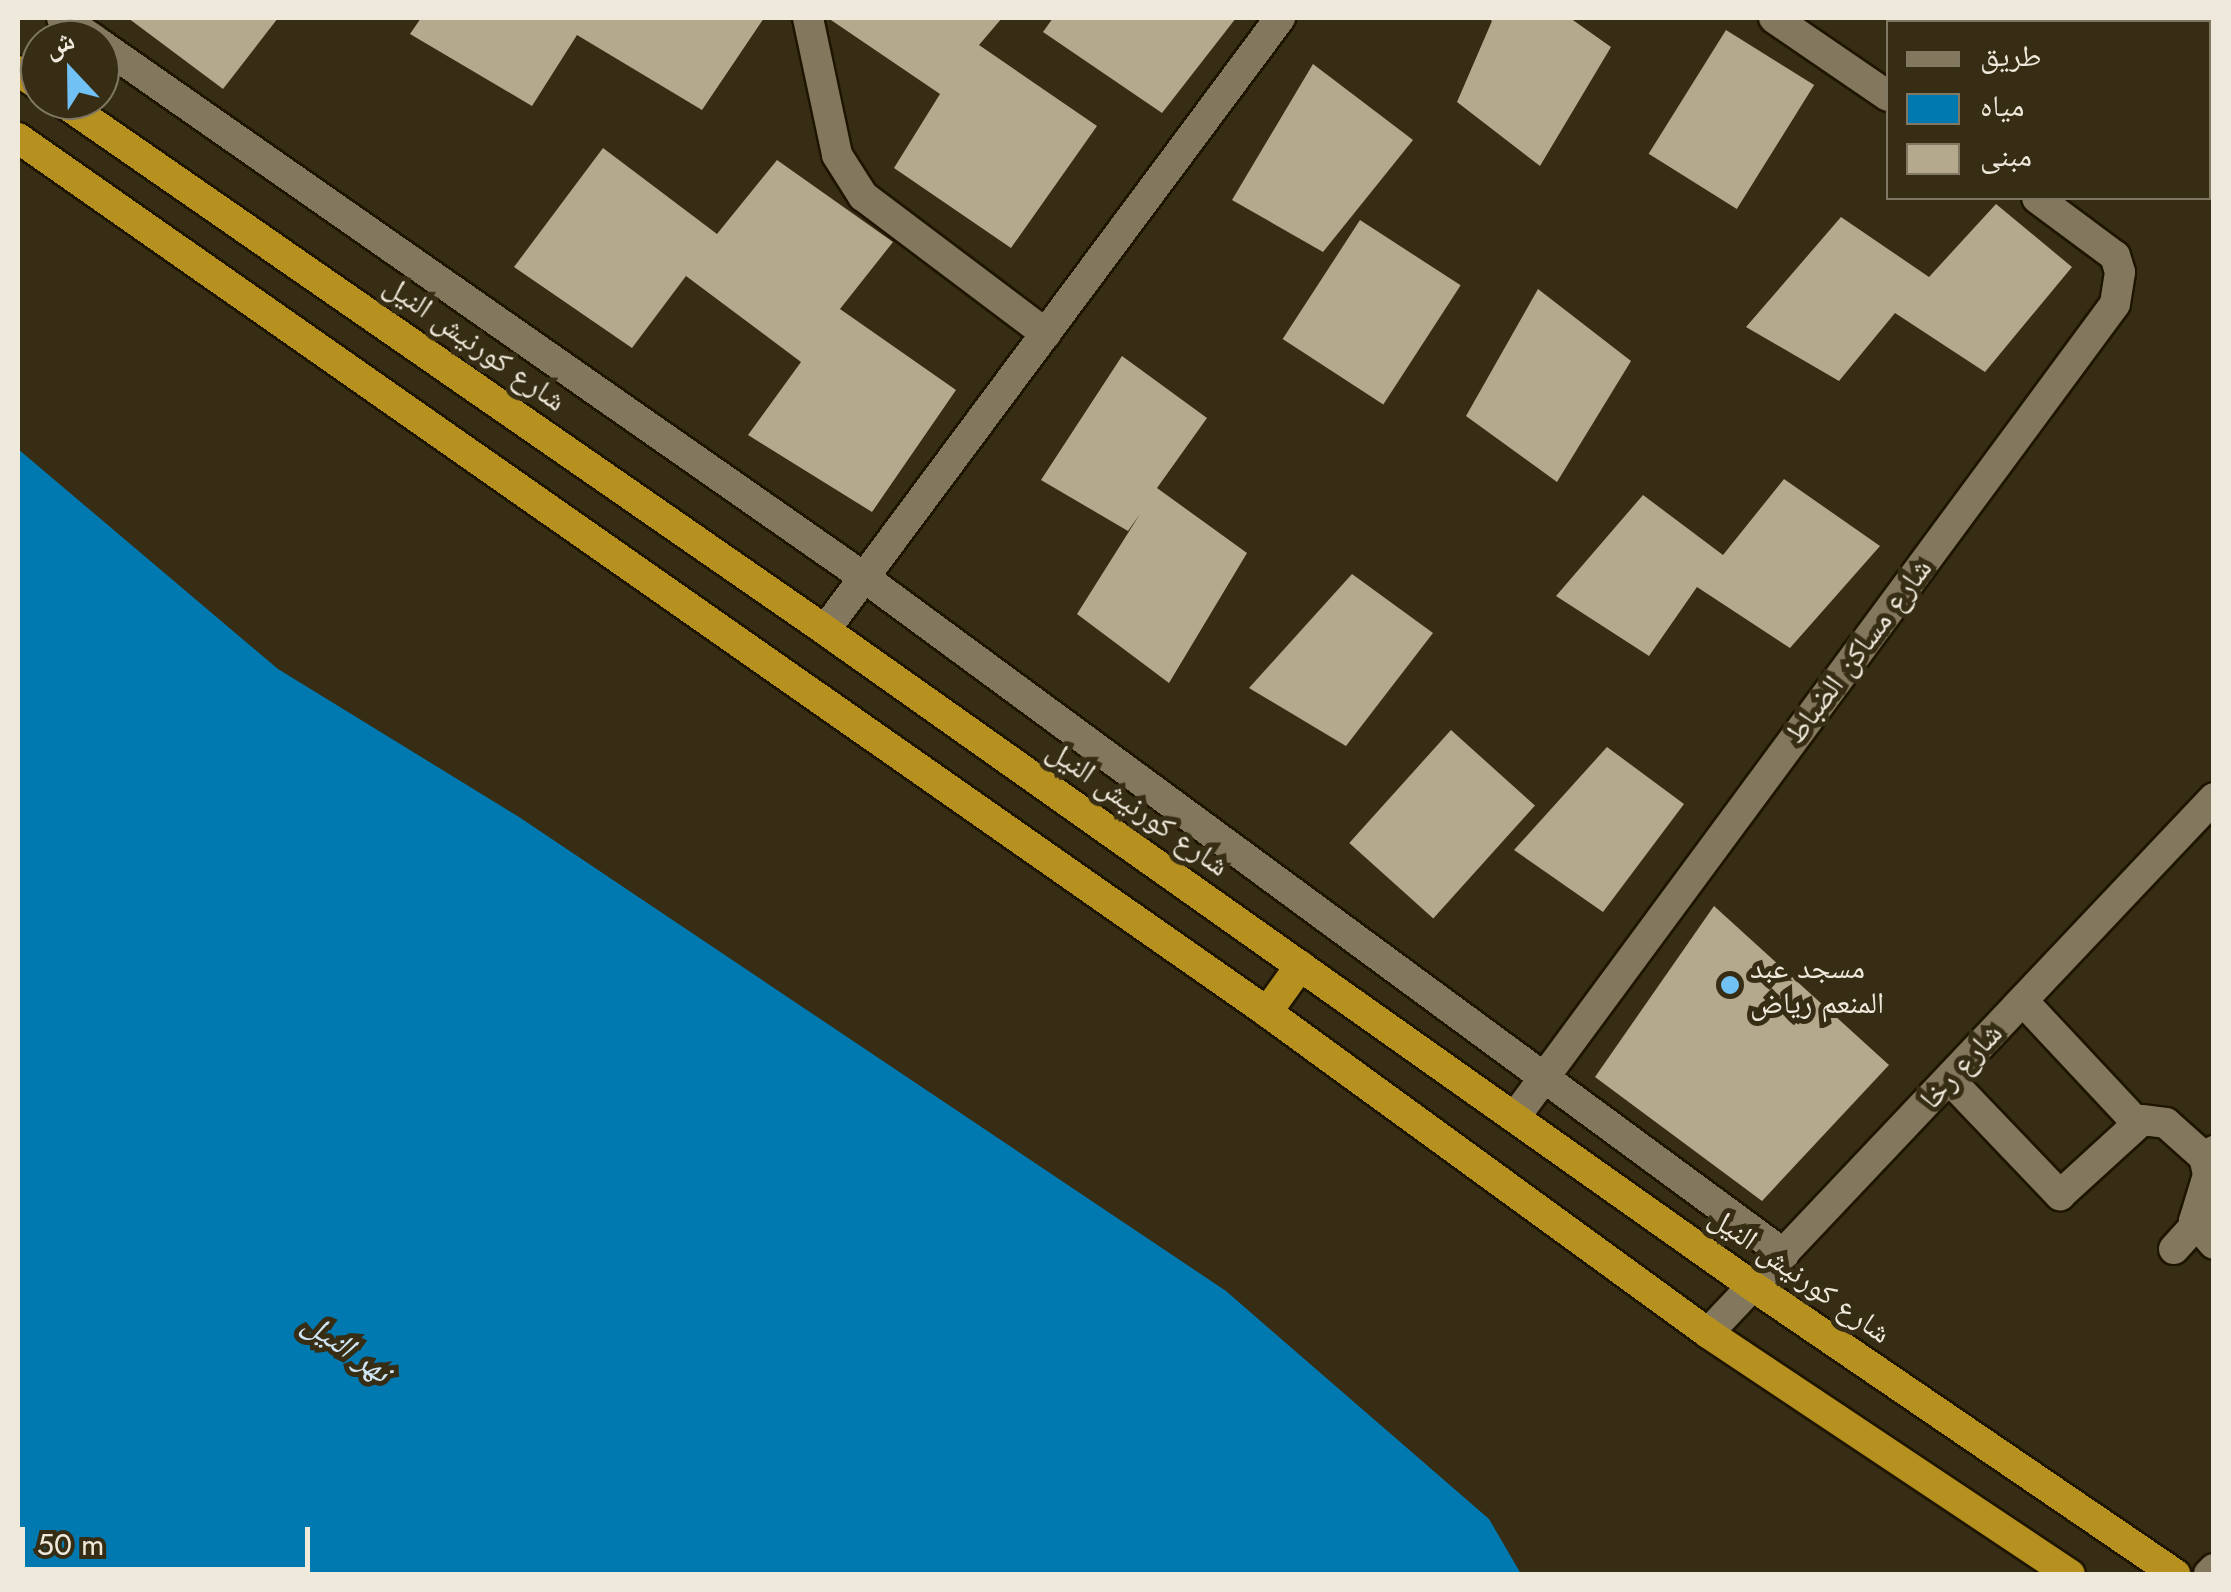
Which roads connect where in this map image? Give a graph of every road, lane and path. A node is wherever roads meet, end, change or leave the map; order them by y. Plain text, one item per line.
1 (808, 18) edge
2 (1280, 18) edge
3 (1774, 18) edge
4 (120, 58) edge
5 (1886, 95) edge
6 (89, 120) edge
7 (18, 138) edge
8 (2040, 200) edge
9 (1046, 334) junction
10 (866, 578) junction
11 (825, 630) junction
12 (2214, 798) edge
13 (1300, 966) junction
14 (2023, 1001) junction
15 (1267, 1012) junction
16 (1544, 1073) junction
17 (1949, 1079) junction
18 (1515, 1117) junction
19 (2136, 1123) junction
20 (2208, 1154) edge
21 (2204, 1235) edge
22 (2174, 1249) dead end
23 (1784, 1254) junction
24 (1754, 1287) junction
25 (1708, 1333) junction
26 (2070, 1574) edge
27 (2175, 1574) edge

1 - 9 street
2 - 9 street
3 - 5 street
4 - 10 street
6 - 11 highway, شارع كورنيش النيل
7 - 15 highway
8 - 16 street, شارع مساكن الضباط
9 - 10 street
10 - 11 street
10 - 16 street
11 - 13 highway, شارع كورنيش النيل
12 - 14 street, شارع رخا
13 - 15 highway
13 - 18 highway, شارع كورنيش النيل
14 - 17 street, شارع رخا
14 - 19 street
15 - 25 highway
16 - 18 street, شارع مساكن الضباط
16 - 23 street
17 - 19 street
17 - 23 street, شارع رخا
18 - 24 highway, شارع كورنيش النيل
19 - 20 street
20 - 21 street
21 - 22 street
23 - 24 street, شارع رخا
24 - 25 street, شارع رخا
24 - 27 highway, شارع كورنيش النيل
25 - 26 highway

